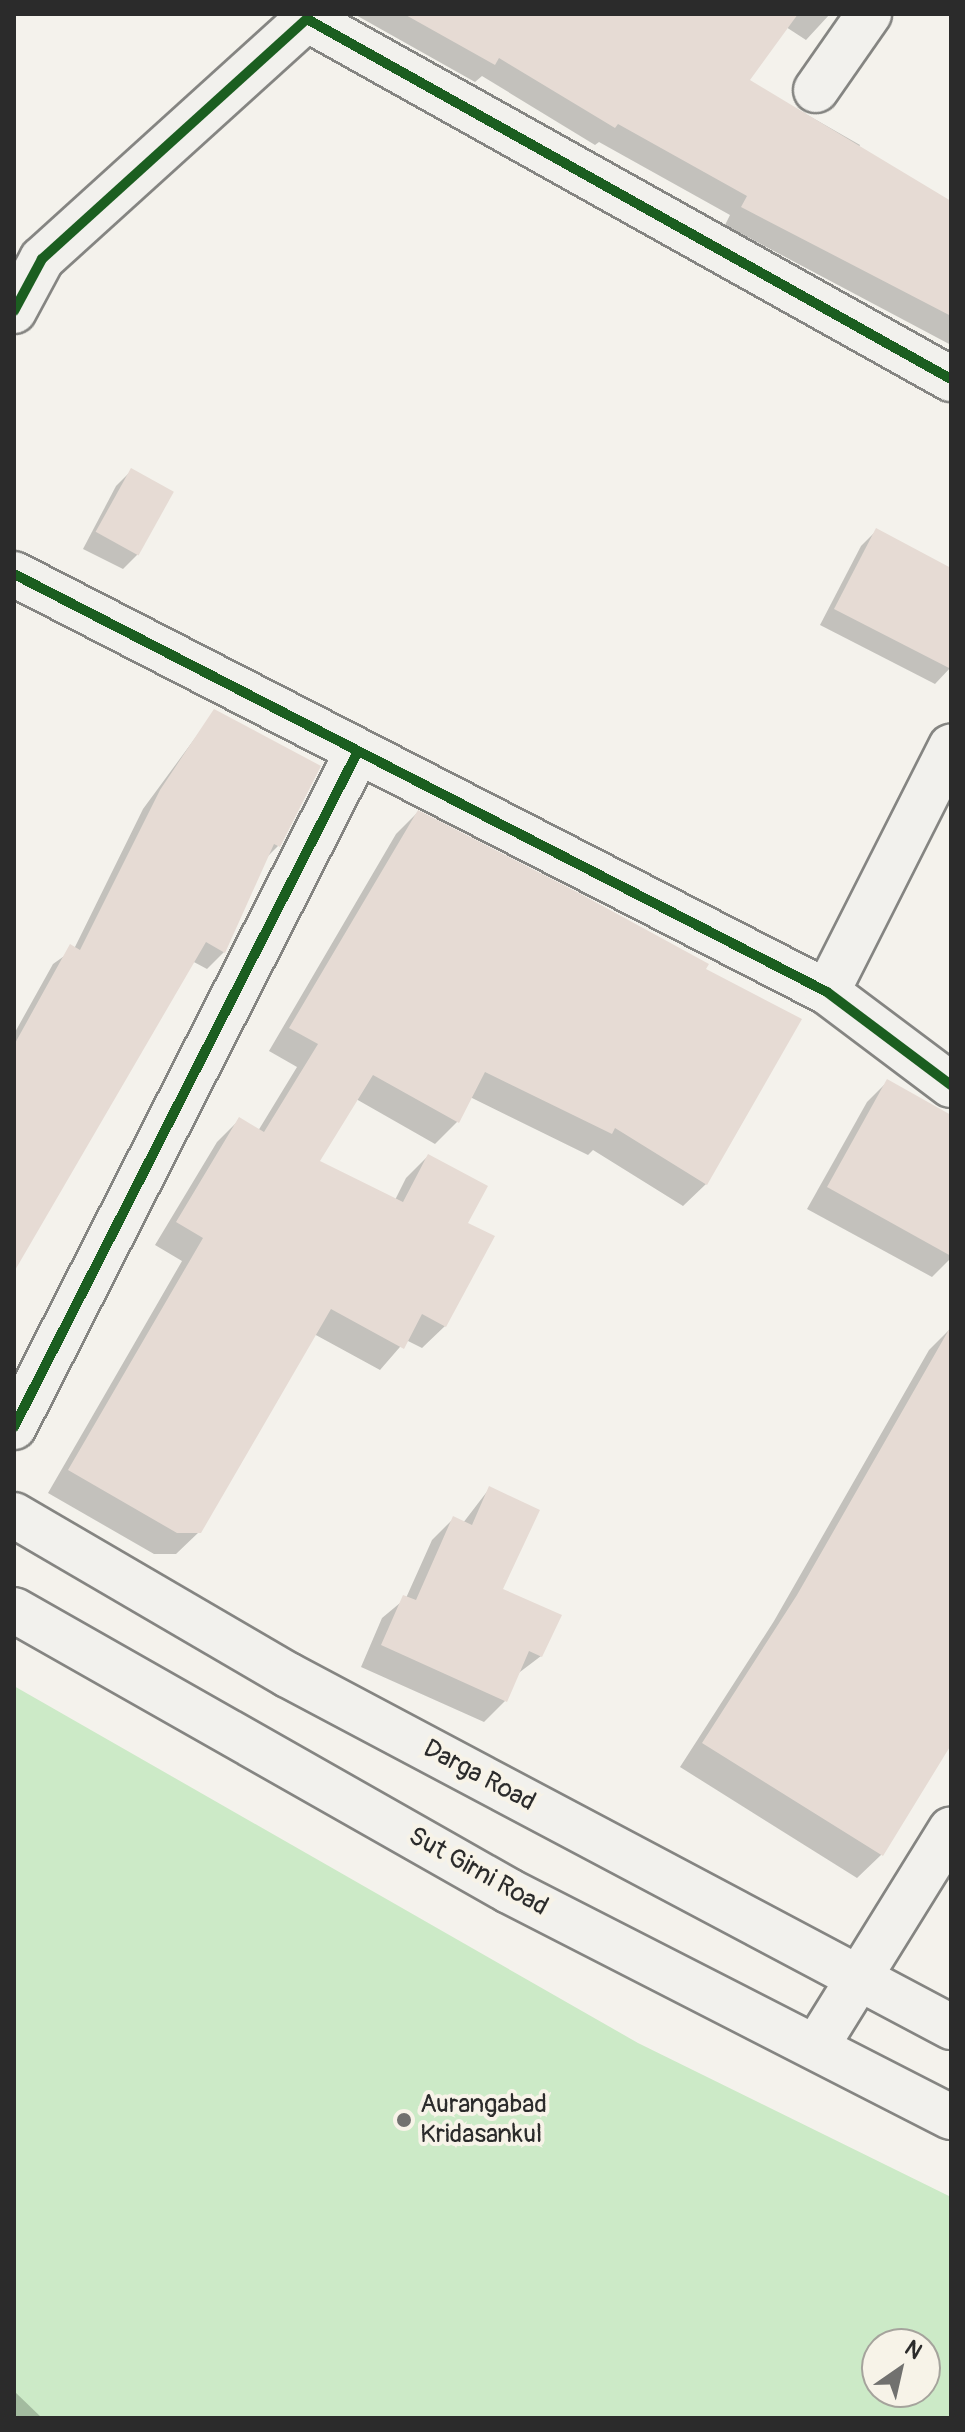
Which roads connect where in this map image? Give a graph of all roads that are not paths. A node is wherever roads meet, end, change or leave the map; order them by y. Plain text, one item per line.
1 (869, 14) edge
2 (816, 90) dead end
3 (14, 311) edge
4 (951, 379) edge
5 (14, 574) edge
6 (951, 746) edge
7 (358, 751) junction
8 (827, 992) junction
9 (951, 1085) edge
10 (14, 1427) edge
11 (14, 1515) edge
12 (14, 1610) edge
13 (951, 1829) edge
14 (858, 1978) junction
15 (951, 2027) edge
16 (816, 2047) junction
17 (951, 2117) edge

1 - 2 street
3 - 4 street
5 - 7 street
6 - 8 street
7 - 8 street
7 - 10 street
8 - 9 street
11 - 14 street, Darga Road
12 - 16 street, Sut Girni Road
13 - 14 street
14 - 15 street, Darga Road
14 - 16 street
16 - 17 street, Sut Girni Road

